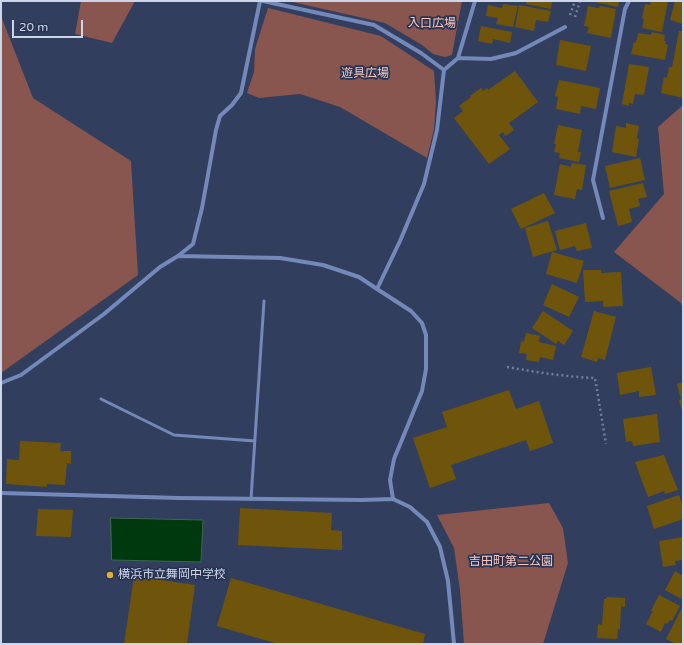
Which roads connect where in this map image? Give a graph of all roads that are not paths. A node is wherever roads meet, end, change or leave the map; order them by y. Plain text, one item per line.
1 (262, 1) edge
2 (475, 1) edge
3 (629, 1) edge
4 (565, 27) dead end
5 (458, 58) junction
6 (444, 70) junction
7 (603, 218) dead end
8 (178, 256) junction
9 (377, 288) junction
10 (264, 301) dead end
11 (1, 383) edge
12 (102, 399) dead end
13 (255, 441) junction
14 (1, 493) edge
15 (251, 499) junction
16 (392, 499) junction
17 (454, 644) edge

1 - 6 street
1 - 8 street
2 - 5 street
3 - 7 street
4 - 5 street
5 - 6 street
6 - 9 street
8 - 9 street
8 - 11 street
9 - 16 street
10 - 13 lane
12 - 13 lane
13 - 15 lane
14 - 15 street
15 - 16 street
16 - 17 street

